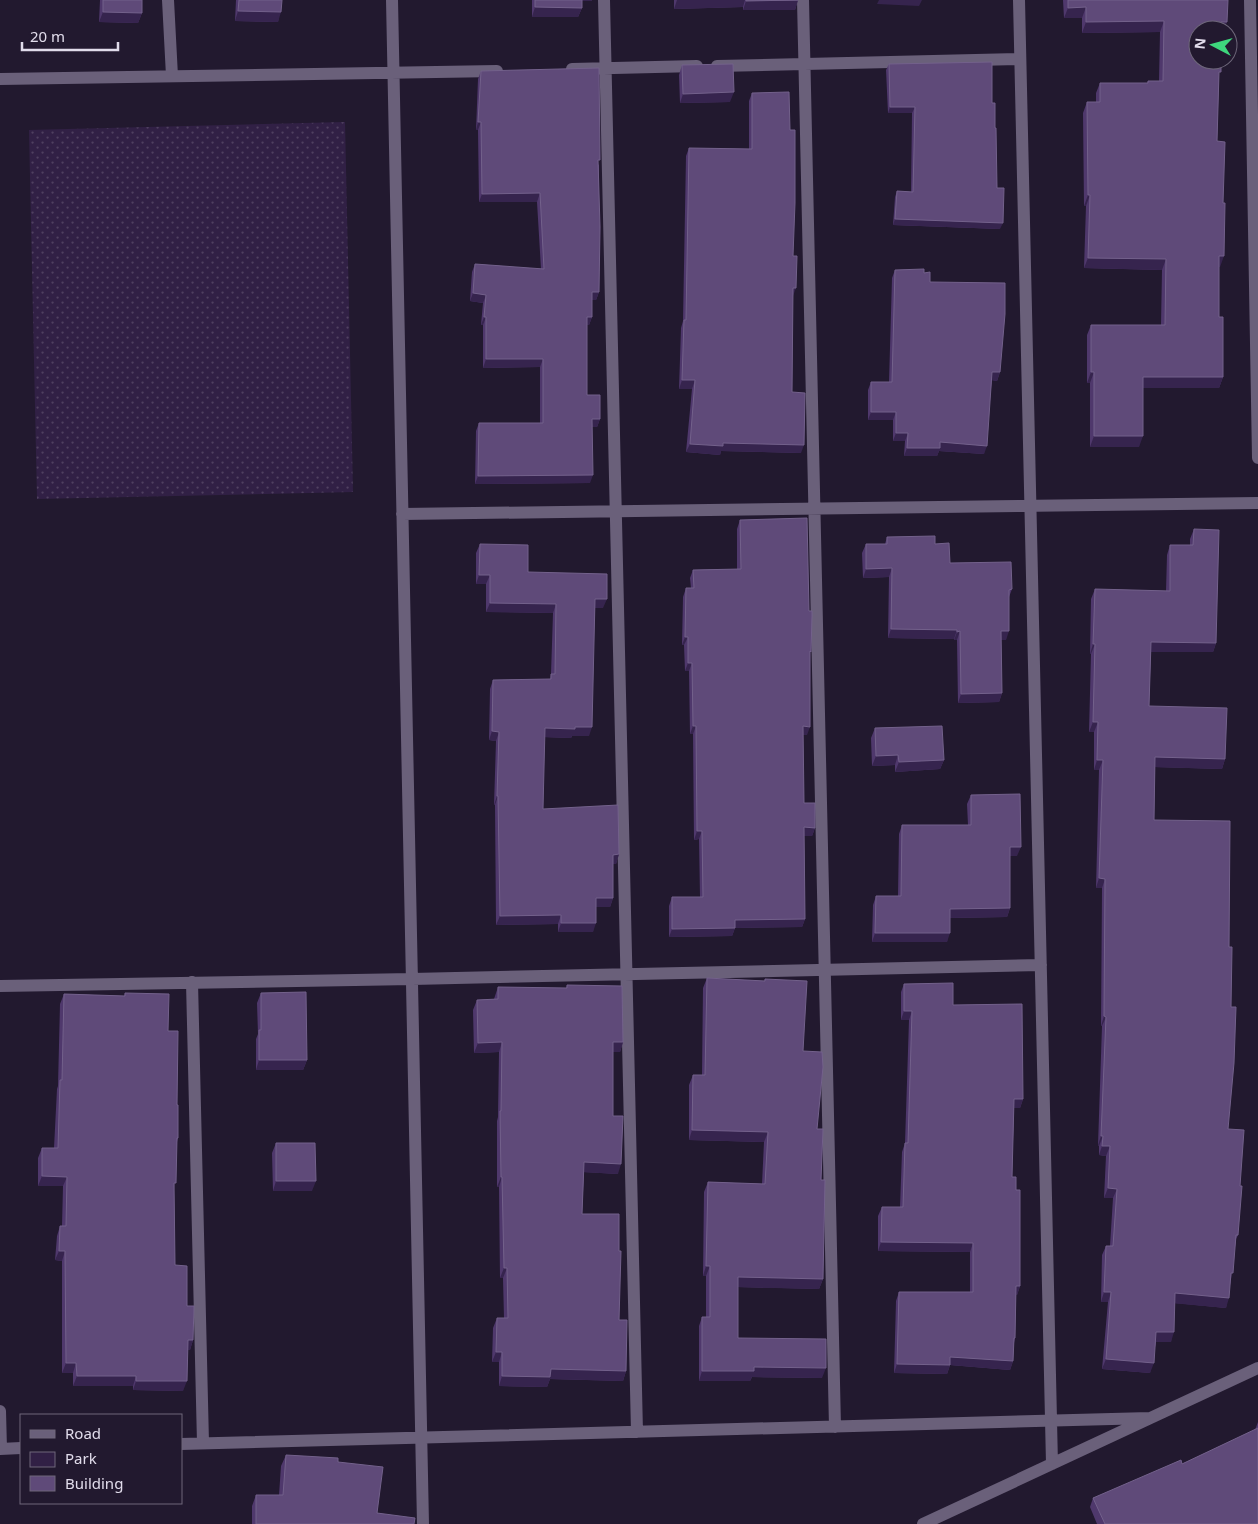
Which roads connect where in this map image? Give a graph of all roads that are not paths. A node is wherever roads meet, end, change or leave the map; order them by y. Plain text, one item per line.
1 (168, 0) edge
2 (392, 0) edge
3 (604, 0) edge
4 (803, 0) edge
5 (1018, 0) edge
6 (1250, 0) edge
7 (1020, 59) junction
8 (805, 64) junction
9 (606, 68) junction
10 (558, 70) edge
11 (509, 71) edge
12 (393, 73) junction
13 (172, 76) junction
14 (0, 79) edge
15 (1258, 458) edge
16 (1258, 503) edge
17 (1030, 506) junction
18 (814, 509) junction
19 (616, 511) junction
20 (402, 514) junction
21 (1041, 965) junction
22 (825, 970) junction
23 (626, 974) junction
24 (412, 979) junction
25 (192, 982) junction
26 (0, 986) edge
27 (1258, 1368) edge
28 (0, 1411) edge
29 (1150, 1418) junction
30 (1052, 1421) junction
31 (835, 1427) junction
32 (637, 1432) junction
33 (422, 1438) junction
34 (203, 1443) junction
35 (182, 1444) edge
36 (20, 1448) edge
37 (0, 1449) edge
38 (1052, 1464) junction
39 (423, 1524) edge
40 (923, 1524) edge

1 - 13 street
2 - 12 street
3 - 9 street
4 - 8 street
5 - 7 street
6 - 15 street
7 - 8 street
7 - 17 street
8 - 9 street
8 - 18 street
9 - 10 street
9 - 19 street
11 - 12 street
12 - 13 street
12 - 20 street
13 - 14 street
16 - 17 street
17 - 18 street
17 - 21 street
18 - 19 street
18 - 22 street
19 - 20 street
19 - 23 street
20 - 24 street
21 - 22 street
21 - 30 street
22 - 23 street
22 - 31 street
23 - 24 street
23 - 32 street
24 - 25 street
24 - 33 street
25 - 26 street
25 - 34 street
27 - 29 street
28 - 37 street
29 - 30 street
29 - 38 street
30 - 31 street
30 - 38 street
31 - 32 street
32 - 33 street
33 - 34 street
33 - 39 street
34 - 35 street
36 - 37 street
38 - 40 street

